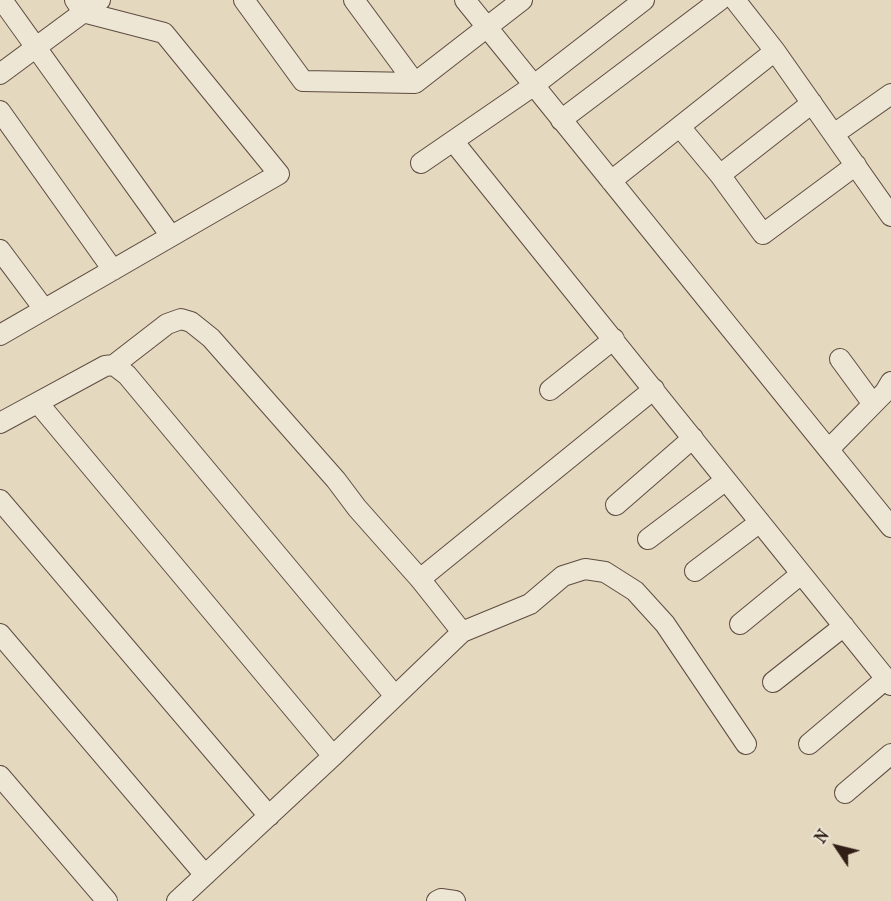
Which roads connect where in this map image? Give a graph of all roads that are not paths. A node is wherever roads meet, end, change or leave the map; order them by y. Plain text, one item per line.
1 (2, 0) edge
2 (100, 0) edge
3 (244, 0) edge
4 (354, 0) edge
5 (465, 0) edge
6 (522, 0) edge
7 (644, 0) edge
8 (720, 0) edge
9 (735, 0) edge
10 (79, 6) edge
11 (486, 28) junction
12 (37, 47) junction
13 (775, 51) junction
14 (0, 74) edge
15 (415, 83) junction
16 (533, 86) junction
17 (891, 94) edge
18 (812, 103) junction
19 (0, 111) edge
20 (561, 120) junction
21 (680, 126) junction
22 (834, 134) junction
23 (453, 141) junction
24 (421, 163) dead end
25 (856, 165) junction
26 (720, 175) junction
27 (611, 181) junction
28 (891, 216) edge
29 (171, 236) junction
30 (0, 250) edge
31 (113, 270) junction
32 (44, 309) junction
33 (0, 335) edge
34 (614, 339) junction
35 (840, 359) dead end
36 (114, 366) junction
37 (891, 382) edge
38 (654, 389) junction
39 (550, 390) dead end
40 (38, 404) junction
41 (873, 404) junction
42 (0, 423) edge
43 (693, 438) junction
44 (829, 448) junction
45 (726, 480) junction
46 (0, 500) edge
47 (616, 505) dead end
48 (760, 522) junction
49 (891, 527) edge
50 (648, 539) dead end
51 (695, 571) dead end
52 (801, 574) junction
53 (420, 579) junction
54 (740, 624) dead end
55 (844, 626) junction
56 (462, 632) junction
57 (0, 634) edge
58 (773, 682) dead end
59 (889, 682) edge
60 (395, 696) junction
61 (746, 744) dead end
62 (809, 744) dead end
63 (891, 754) edge
64 (333, 756) junction
65 (0, 776) edge
66 (845, 793) dead end
67 (269, 816) junction
68 (205, 875) junction
69 (108, 901) edge
70 (177, 901) edge
71 (437, 901) edge
72 (455, 901) edge

1 - 12 street
2 - 10 street
3 - 15 street
4 - 15 street
5 - 11 street
6 - 11 street
7 - 16 street
8 - 20 street
9 - 13 street
10 - 12 street
10 - 29 street
11 - 15 street
11 - 16 street
12 - 14 street
12 - 29 street
13 - 18 street
13 - 21 street
16 - 20 street
16 - 23 street
17 - 22 street
18 - 22 street
18 - 26 street
19 - 31 street
20 - 27 street
21 - 26 street
21 - 27 street
22 - 25 street
23 - 24 street
23 - 34 street
25 - 26 street
25 - 28 street
27 - 44 street
29 - 31 street
30 - 32 street
31 - 32 street
32 - 33 street
34 - 38 street
34 - 39 street
35 - 41 street
36 - 40 street
36 - 53 street
36 - 60 street
37 - 41 street
38 - 43 street
38 - 53 street
40 - 42 street
40 - 64 street
41 - 44 street
43 - 45 street
43 - 47 street
44 - 49 street
45 - 48 street
45 - 50 street
46 - 67 street
48 - 51 street
48 - 52 street
52 - 54 street
52 - 55 street
53 - 56 street
55 - 58 street
55 - 59 street
56 - 60 street
56 - 61 street
57 - 68 street
59 - 62 street
60 - 64 street
63 - 66 street
64 - 67 street
65 - 69 street
67 - 68 street
68 - 70 street
71 - 72 street

